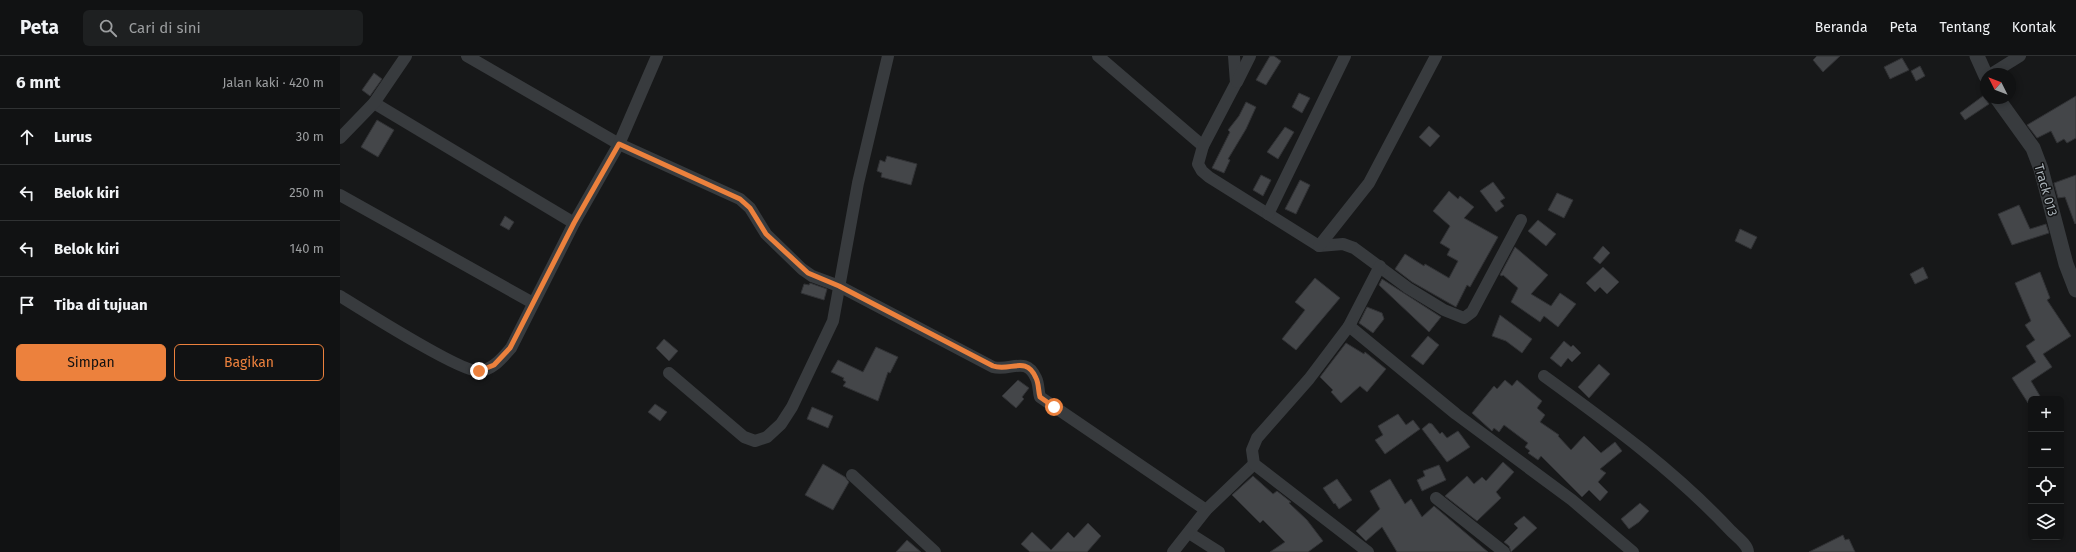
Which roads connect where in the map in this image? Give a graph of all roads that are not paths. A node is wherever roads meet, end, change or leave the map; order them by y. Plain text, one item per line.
1 (406, 56) edge
2 (467, 56) edge
3 (888, 56) edge
4 (1098, 56) edge
5 (1234, 56) edge
6 (1250, 56) edge
7 (1345, 56) edge
8 (1436, 56) edge
9 (1977, 56) edge
10 (2020, 56) edge
11 (652, 58) edge
12 (1982, 68) edge
13 (2001, 68) edge
14 (1236, 83) junction
15 (374, 103) junction
16 (2001, 104) edge
17 (340, 138) edge
18 (619, 144) junction
19 (1203, 146) junction
20 (340, 195) edge
21 (1268, 214) junction
22 (1521, 220) dead end
23 (574, 223) junction
24 (1319, 246) junction
25 (1380, 266) junction
26 (839, 286) junction
27 (2076, 290) edge
28 (340, 296) edge
29 (533, 303) junction
30 (1349, 326) junction
31 (669, 373) dead end
32 (1544, 376) dead end
33 (1254, 464) junction
34 (852, 476) dead end
35 (1436, 498) dead end
36 (1206, 510) junction
37 (1189, 533) junction
38 (935, 552) edge
39 (1173, 552) edge
40 (1219, 552) edge
41 (1368, 552) edge
42 (1504, 552) edge
43 (1633, 552) edge
44 (1748, 552) edge

1 - 15 street
2 - 18 street
3 - 26 street
4 - 19 street
5 - 14 street
6 - 14 street
7 - 21 street
8 - 24 street
9 - 12 street
10 - 13 street
11 - 18 street
14 - 19 street
15 - 17 street
15 - 23 street
16 - 27 street, Track 013
18 - 23 street
18 - 26 street
19 - 21 street
20 - 29 street
21 - 24 street
22 - 25 street
23 - 29 street
24 - 25 street
25 - 30 street
26 - 31 street
26 - 36 street
28 - 29 street
30 - 33 street
30 - 43 street
32 - 44 street
33 - 36 street
33 - 41 street
34 - 38 street
35 - 42 street
36 - 37 street
37 - 39 street
37 - 40 street

